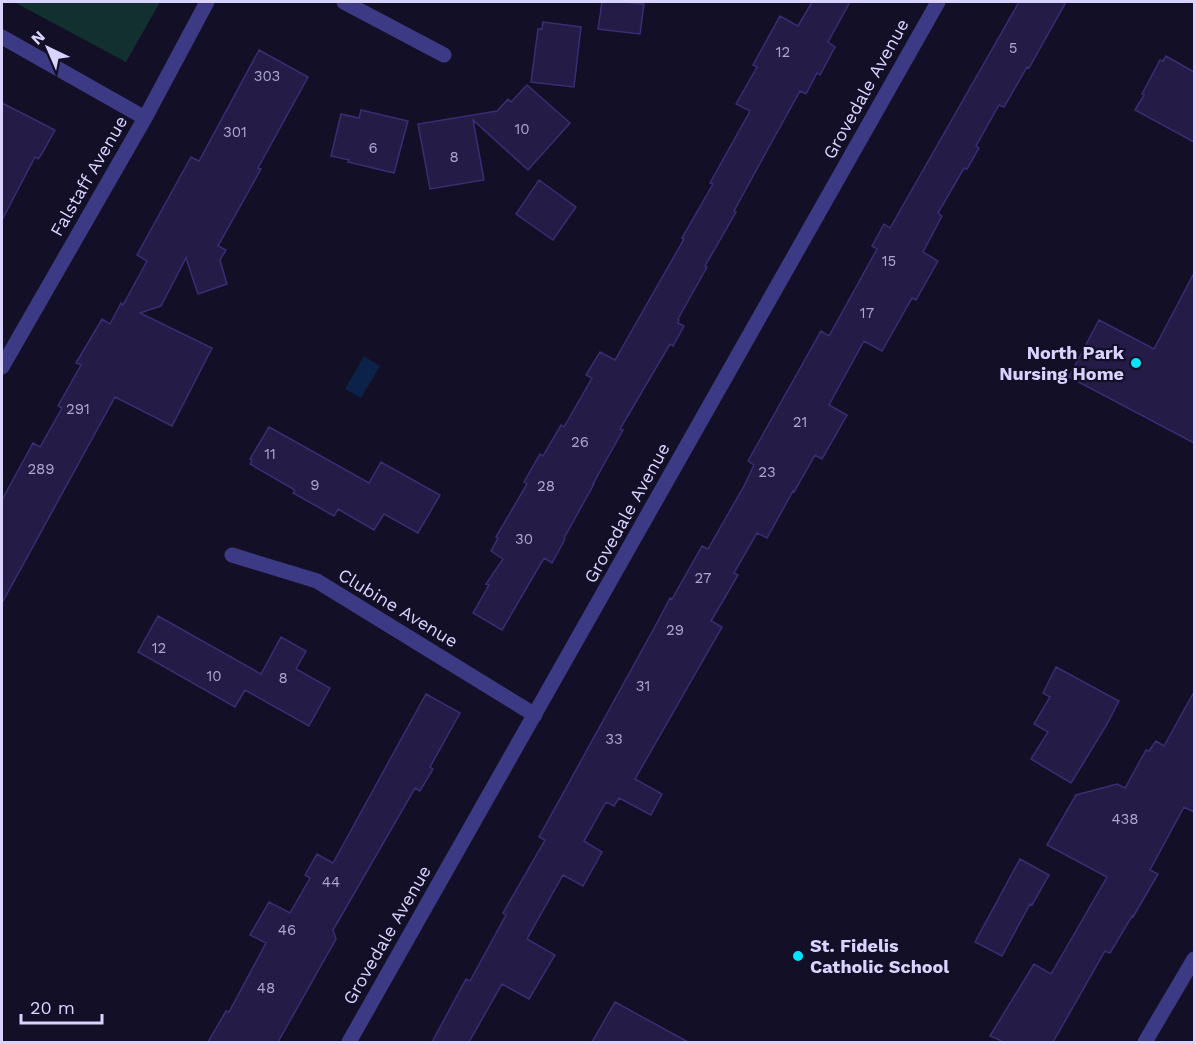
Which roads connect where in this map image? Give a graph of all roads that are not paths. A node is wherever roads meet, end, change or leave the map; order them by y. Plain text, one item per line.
1 (207, 2) edge
2 (344, 2) edge
3 (938, 2) edge
4 (2, 37) edge
5 (444, 55) dead end
6 (145, 118) junction
7 (2, 367) edge
8 (232, 555) dead end
9 (535, 715) junction
10 (1194, 959) edge
11 (349, 1042) edge
12 (1145, 1042) edge

1 - 6 street, Falstaff Avenue
2 - 5 street
3 - 9 street, Grovedale Avenue
4 - 6 street
6 - 7 street, Falstaff Avenue
8 - 9 street, Clubine Avenue
9 - 11 street, Grovedale Avenue
10 - 12 street

